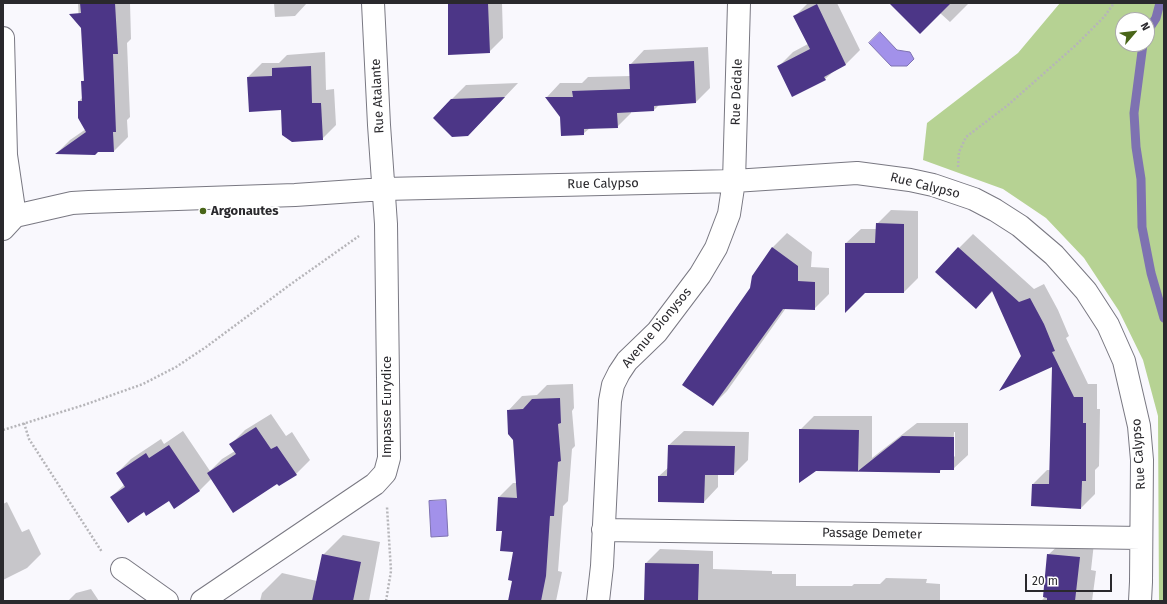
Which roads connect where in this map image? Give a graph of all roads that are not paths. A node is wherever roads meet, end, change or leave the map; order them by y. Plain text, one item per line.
1 (373, 3) edge
2 (740, 3) edge
3 (3, 38) edge
4 (734, 181) junction
5 (384, 190) junction
6 (9, 223) edge
7 (603, 530) junction
8 (1141, 538) junction
9 (122, 569) road end
10 (167, 601) edge
11 (202, 601) edge
12 (598, 601) edge
13 (1140, 601) edge

1 - 5 street, Rue Atalante
2 - 4 street, Rue Dédale
3 - 6 street
4 - 5 street, Rue Calypso
4 - 7 street, Avenue Dionysos
4 - 8 street, Rue Calypso
5 - 6 street, Rue Calypso
5 - 11 street, Impasse Eurydice
7 - 8 street, Passage Demeter
7 - 12 street, Avenue Dionysos
8 - 13 street, Rue Calypso
9 - 10 street

